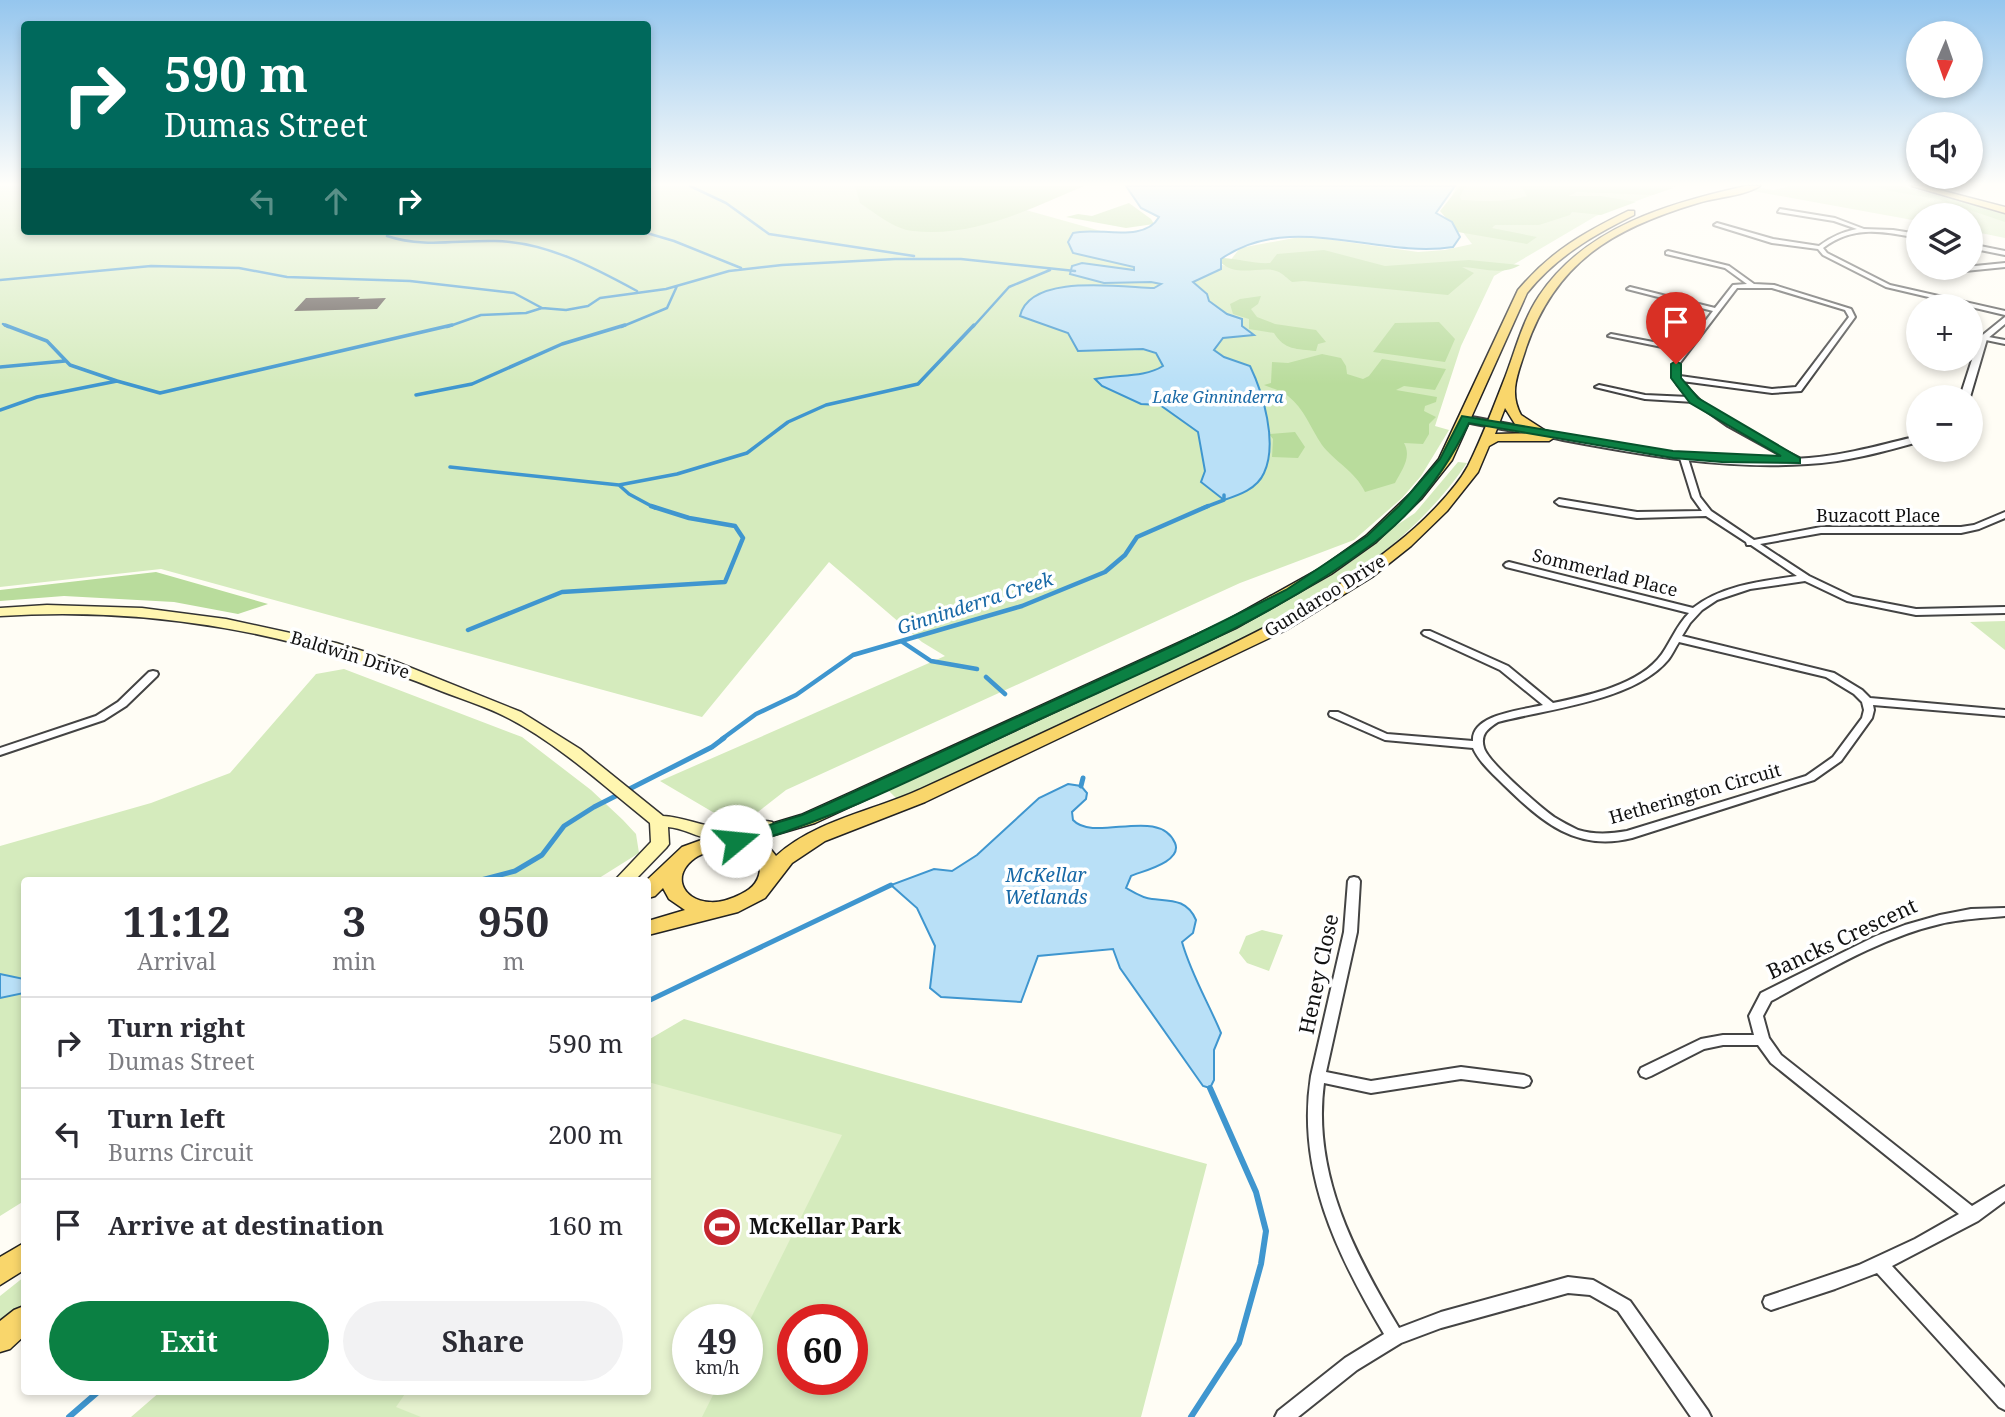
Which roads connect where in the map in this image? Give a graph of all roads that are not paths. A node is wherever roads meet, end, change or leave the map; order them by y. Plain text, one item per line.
1 (1561, 252) edge
2 (1586, 252) edge
3 (1823, 252) edge
4 (1668, 253) dead end
5 (2005, 265) edge
6 (1983, 267) edge
7 (1751, 284) junction
8 (1630, 289) dead end
9 (1716, 310) junction
10 (2005, 313) edge
11 (2005, 320) edge
12 (1611, 336) dead end
13 (1983, 338) joint
14 (2005, 342) edge
15 (1686, 350) junction
16 (1676, 378) junction
17 (1599, 387) dead end
18 (1507, 389) junction
19 (1694, 400) junction
20 (1465, 421) junction
21 (1491, 425) junction
22 (1545, 434) junction
23 (1906, 443) edge
24 (1483, 444) junction
25 (1684, 456) junction
26 (1796, 460) junction
27 (1559, 502) dead end
28 (1708, 513) junction
29 (2005, 514) edge
30 (1750, 543) junction
31 (1509, 565) dead end
32 (1806, 578) junction
33 (2005, 610) edge
34 (1692, 611) junction
35 (0, 612) edge
36 (1427, 633) dead end
37 (1676, 638) junction
38 (153, 674) dead end
39 (1867, 701) junction
40 (1550, 706) junction
41 (2005, 713) edge
42 (1334, 714) dead end
43 (1478, 745) junction
44 (0, 752) edge
45 (808, 819) junction
46 (659, 821) junction
47 (734, 841) junction
48 (672, 868) junction
49 (627, 877) edge
50 (768, 880) junction
51 (1354, 881) dead end
52 (651, 888) edge
53 (719, 908) junction
54 (2005, 912) edge
55 (651, 927) edge
56 (1762, 1040) junction
57 (1646, 1072) dead end
58 (1318, 1076) junction
59 (1524, 1081) dead end
60 (2005, 1193) edge
61 (1972, 1216) junction
62 (21, 1257) edge
63 (1881, 1265) junction
64 (0, 1272) edge
65 (1771, 1302) dead end
66 (21, 1322) edge
67 (1395, 1337) junction
68 (0, 1339) edge
69 (2005, 1401) edge
70 (1284, 1417) edge
71 (1702, 1417) edge

1 - 20 main road, Gundaroo Drive
2 - 18 main road, Gundaroo Drive
3 - 10 street
4 - 7 street
5 - 6 street
7 - 9 street
7 - 16 street
8 - 9 street
9 - 15 street
11 - 13 street
12 - 15 street
13 - 14 street
15 - 16 street
16 - 19 street
17 - 19 street
18 - 21 main road, Gundaroo Drive
18 - 22 main road
19 - 26 street
20 - 21 street
20 - 45 main road, Gundaroo Drive
21 - 22 street
21 - 24 main road, Gundaroo Drive
22 - 24 main road
22 - 25 street
23 - 26 street
24 - 50 main road, Gundaroo Drive
25 - 26 street
25 - 28 street
27 - 28 street
28 - 30 street
29 - 30 street, Buzacott Place
30 - 32 street
31 - 34 street, Sommerlad Place
32 - 33 street
32 - 34 street
34 - 37 street
35 - 46 main road, Baldwin Drive
36 - 40 street
37 - 39 street
37 - 40 street
38 - 44 street
39 - 41 street
39 - 43 street, Hetherington Circuit
40 - 43 street
42 - 43 street
45 - 46 main road, Baldwin Drive
45 - 47 main road, Gundaroo Drive
46 - 49 main road
47 - 48 main road
47 - 50 main road
48 - 52 main road
48 - 53 main road
50 - 53 main road
51 - 58 street, Heney Close
53 - 55 main road
54 - 56 street, Bancks Crescent
56 - 57 street
56 - 61 street
58 - 59 street
58 - 67 street, Heney Close
60 - 61 street
61 - 63 street
62 - 64 main road
63 - 65 street
63 - 69 street
66 - 68 main road
67 - 70 street
67 - 71 street

